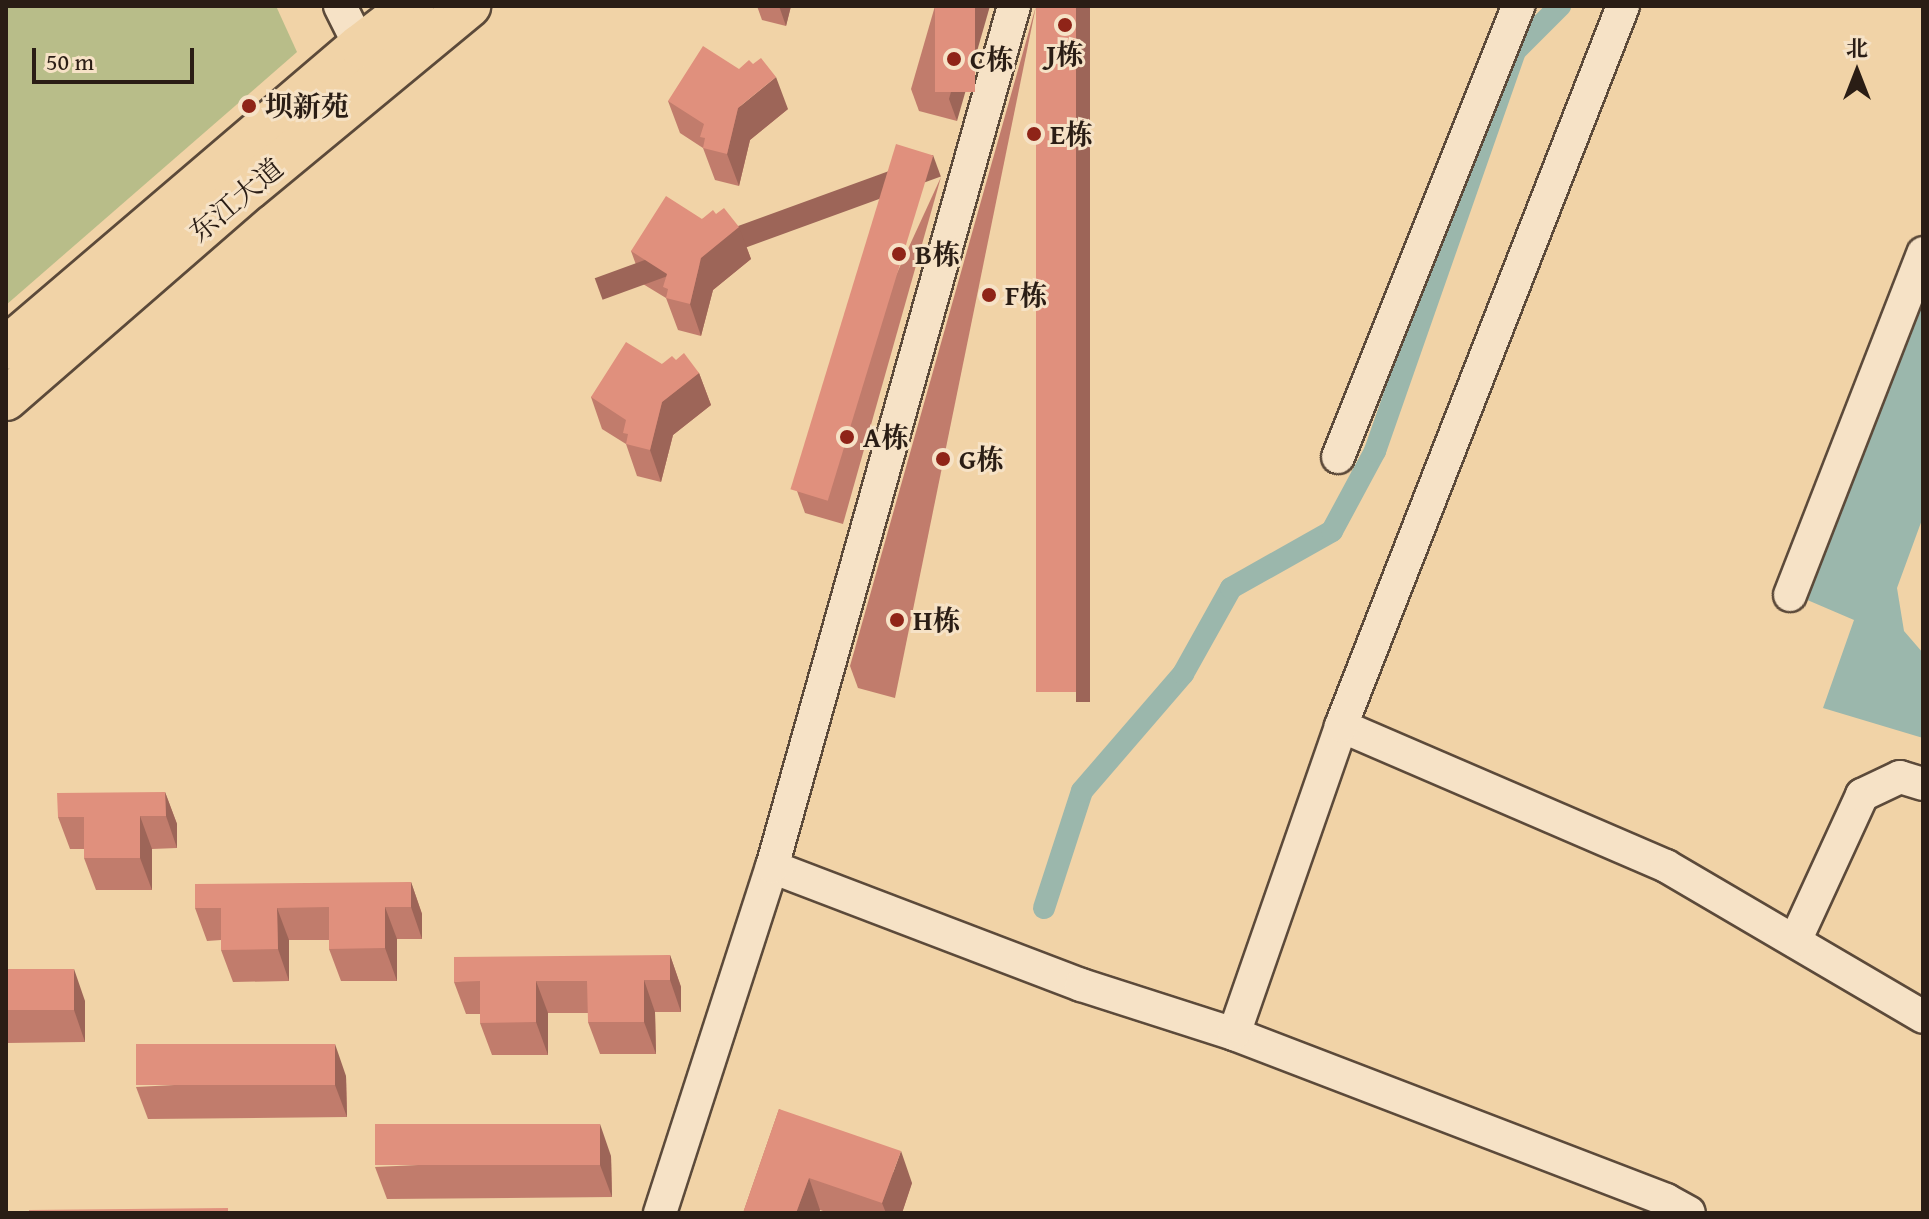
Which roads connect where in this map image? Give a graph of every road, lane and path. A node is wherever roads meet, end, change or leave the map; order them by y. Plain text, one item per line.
1 (340, 6) edge
2 (412, 6) edge
3 (469, 6) edge
4 (1014, 6) edge
5 (1518, 6) edge
6 (1623, 6) edge
7 (360, 46) junction
8 (1923, 253) edge
9 (6, 348) edge
10 (6, 399) edge
11 (1338, 457) dead end
12 (1790, 595) dead end
13 (1341, 726) junction
14 (1923, 784) edge
15 (772, 867) junction
16 (1795, 941) junction
17 (1923, 1017) edge
18 (1234, 1034) junction
19 (660, 1213) edge
20 (1689, 1213) edge

1 - 7 street
2 - 7 main road, 东江大道
3 - 10 main road, 东江大道
4 - 15 street
5 - 11 street
6 - 13 street
7 - 9 main road, 东江大道
8 - 12 street
13 - 16 street
13 - 18 street
14 - 16 street
15 - 18 street
15 - 19 street
16 - 17 street
18 - 20 street

